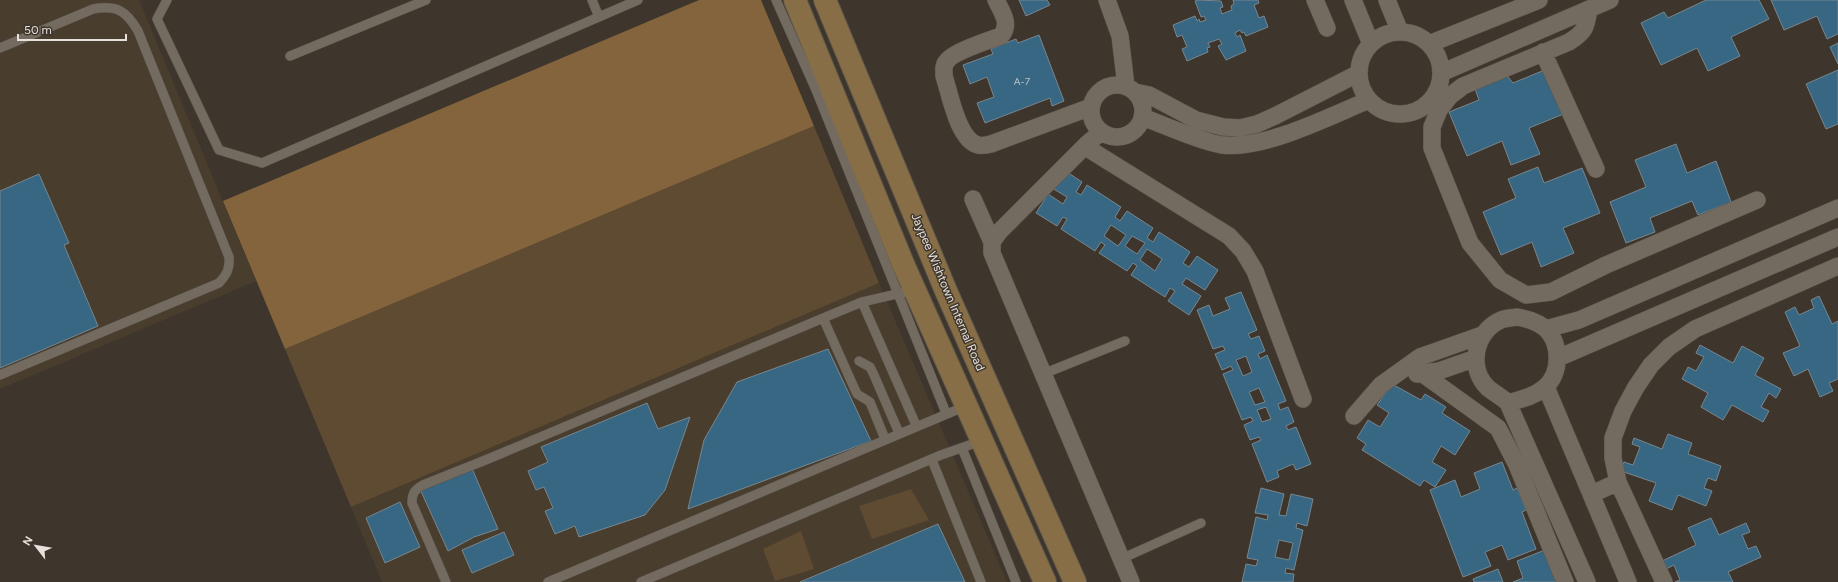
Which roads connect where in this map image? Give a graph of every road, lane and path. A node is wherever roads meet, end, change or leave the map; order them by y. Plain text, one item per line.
1 (167, 0) edge
2 (426, 0) edge
3 (592, 0) edge
4 (638, 0) edge
5 (776, 0) edge
6 (795, 0) edge
7 (825, 0) edge
8 (996, 0) edge
9 (1107, 0) edge
10 (1316, 0) edge
11 (1353, 0) edge
12 (1387, 0) edge
13 (1538, 0) edge
14 (1610, 0) edge
15 (1589, 9) junction
16 (599, 17) junction
17 (1327, 28) dead end
18 (1400, 32) junction
19 (1371, 44) junction
20 (1429, 44) junction
21 (0, 48) edge
22 (1543, 52) junction
23 (290, 56) dead end
24 (1359, 73) junction
25 (1441, 73) junction
26 (1131, 89) junction
27 (1369, 100) junction
28 (1091, 107) junction
29 (1142, 117) junction
30 (1101, 132) junction
31 (1087, 144) junction
32 (1596, 169) dead end
33 (973, 199) dead end
34 (1757, 200) dead end
35 (1838, 208) edge
36 (1838, 237) edge
37 (992, 242) junction
38 (1838, 266) edge
39 (906, 292) junction
40 (862, 302) junction
41 (823, 318) junction
42 (1546, 329) junction
43 (1482, 335) junction
44 (1125, 341) dead end
45 (1476, 358) junction
46 (1558, 358) junction
47 (859, 361) dead end
48 (1406, 369) junction
49 (1044, 374) junction
50 (1422, 374) junction
51 (0, 375) edge
52 (1546, 387) junction
53 (1303, 399) dead end
54 (1508, 403) junction
55 (956, 409) junction
56 (1354, 416) dead end
57 (916, 425) junction
58 (899, 433) junction
59 (885, 439) junction
60 (972, 445) junction
61 (932, 460) junction
62 (1618, 482) junction
63 (1592, 494) junction
64 (1201, 523) dead end
65 (1121, 559) junction
66 (446, 582) edge
67 (548, 582) edge
68 (641, 582) edge
69 (981, 582) edge
70 (1016, 582) edge
71 (1045, 582) edge
72 (1075, 582) edge
73 (1131, 582) edge
74 (1565, 582) edge
75 (1587, 582) edge
76 (1628, 582) edge
77 (1664, 582) edge

1 - 16 lane
2 - 23 lane
3 - 16 lane
4 - 16 lane
5 - 39 lane
6 - 39 street
7 - 72 street, Jaypee Wishtown Internal Road
8 - 28 street
9 - 26 street
10 - 17 street
11 - 19 street
12 - 18 street
13 - 20 street
14 - 15 street
15 - 22 street
15 - 25 street
18 - 19 street
18 - 20 street
19 - 24 street
20 - 25 street
21 - 51 lane
22 - 32 street
22 - 34 street
24 - 26 street
24 - 27 street
25 - 27 street
26 - 28 street
26 - 29 street
27 - 29 street
28 - 30 street
29 - 30 street
30 - 31 street
31 - 37 street
31 - 53 street
33 - 37 street
35 - 42 street
36 - 46 street
37 - 49 street
38 - 62 street
39 - 40 lane
39 - 55 street
40 - 41 lane
40 - 57 lane
41 - 59 lane
41 - 66 lane
42 - 43 street
42 - 46 street
43 - 45 street
43 - 48 street
44 - 49 lane
45 - 50 street
45 - 54 street
46 - 52 street
47 - 58 lane
48 - 50 street
48 - 56 street
49 - 65 street
50 - 74 street
52 - 54 street
52 - 63 street
54 - 75 street
55 - 57 lane
55 - 60 street
57 - 58 lane
58 - 59 lane
59 - 67 lane
60 - 61 lane
60 - 70 lane
60 - 71 street
61 - 68 lane
61 - 69 lane
62 - 63 street
62 - 77 street
63 - 76 street
64 - 65 lane
65 - 73 street

